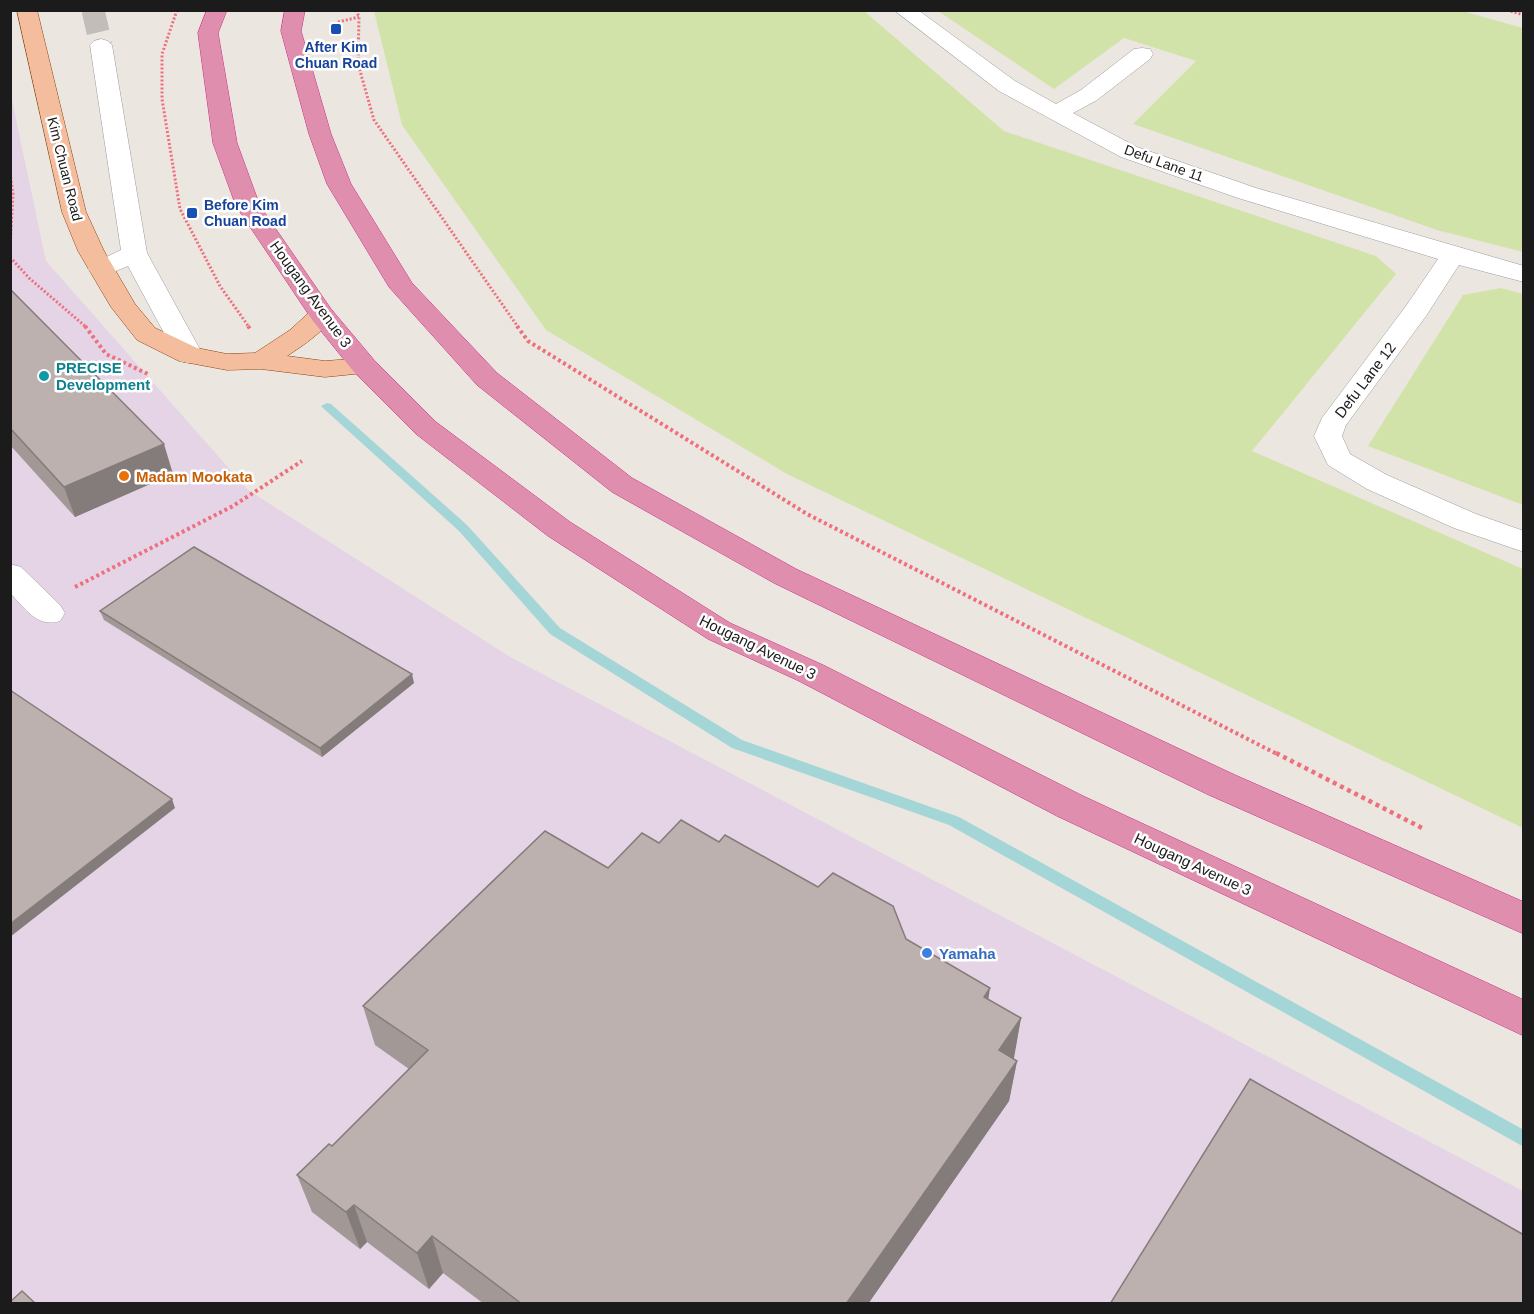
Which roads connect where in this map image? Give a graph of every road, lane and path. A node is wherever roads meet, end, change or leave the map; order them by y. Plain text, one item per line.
1 (27, 10) edge
2 (177, 10) edge
3 (217, 10) edge
4 (295, 10) edge
5 (356, 10) edge
6 (904, 10) edge
7 (1507, 10) edge
8 (1524, 15) edge
9 (359, 17) junction
10 (338, 22) dead end
11 (101, 45) tunnel mouth
12 (1142, 54) dead end
13 (1056, 113) junction
14 (10, 173) edge
15 (10, 248) edge
16 (134, 253) junction
17 (1453, 255) junction
18 (101, 269) junction
19 (1524, 274) edge
20 (322, 315) junction
21 (254, 334) dead end
22 (189, 355) junction
23 (261, 361) junction
24 (364, 366) junction
25 (302, 461) dead end
26 (1524, 542) edge
27 (10, 574) edge
28 (45, 609) joint
29 (1423, 829) dead end
30 (1524, 919) edge
31 (1524, 1019) edge

1 - 18 main road, Kim Chuan Road
2 - 21 path
3 - 20 highway, Hougang Avenue 3
4 - 30 highway
5 - 9 path
6 - 13 street, Defu Lane 11
7 - 8 path
9 - 10 path
9 - 29 path
11 - 16 street
12 - 13 street
13 - 17 street, Defu Lane 11
14 - 15 path
16 - 18 street
16 - 22 street
17 - 19 street
17 - 26 street, Defu Lane 12
18 - 22 main road, Kim Chuan Road
20 - 23 main road
20 - 24 highway, Hougang Avenue 3
22 - 23 main road, Kim Chuan Road
23 - 24 main road, Kim Chuan Road
24 - 31 highway, Hougang Avenue 3
25 - 28 path
27 - 28 street

